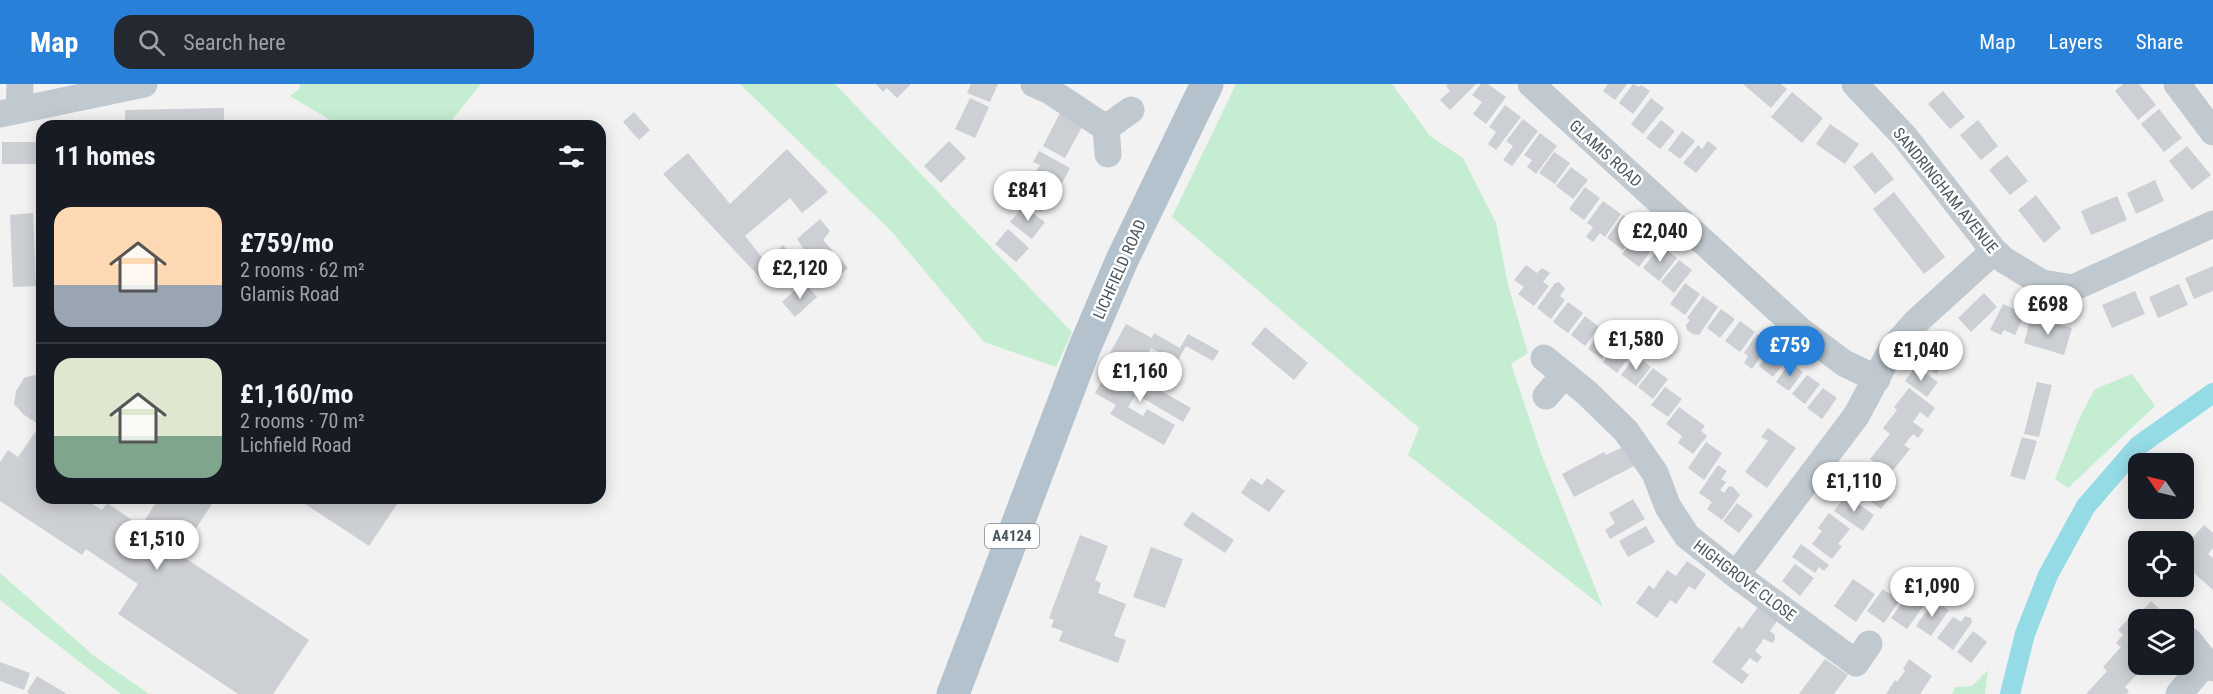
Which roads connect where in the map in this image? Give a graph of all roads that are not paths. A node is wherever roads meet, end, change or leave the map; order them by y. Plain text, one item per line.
1 (144, 84) edge
2 (1034, 84) edge
3 (1207, 84) edge
4 (1531, 84) edge
5 (1855, 84) edge
6 (2177, 84) edge
7 (13, 103) edge
8 (1131, 110) dead end
9 (61, 114) edge
10 (2213, 132) edge
11 (2213, 224) edge
12 (1994, 251) junction
13 (1877, 379) junction
14 (1546, 396) dead end
15 (1736, 575) junction
16 (1869, 644) dead end
17 (2194, 647) edge
18 (2210, 665) edge
19 (959, 692) edge
20 (2179, 694) edge

1 - 9 street
2 - 8 street
3 - 19 main road, LICHFIELD ROAD / A4124
4 - 13 street, GLAMIS ROAD
5 - 12 street, SANDRINGHAM AVENUE
6 - 10 street
7 - 9 street
11 - 12 street, SANDRINGHAM AVENUE
12 - 13 street
13 - 15 street
14 - 15 street, HIGHGROVE CLOSE
15 - 16 street, HIGHGROVE CLOSE
17 - 18 street
18 - 20 street

